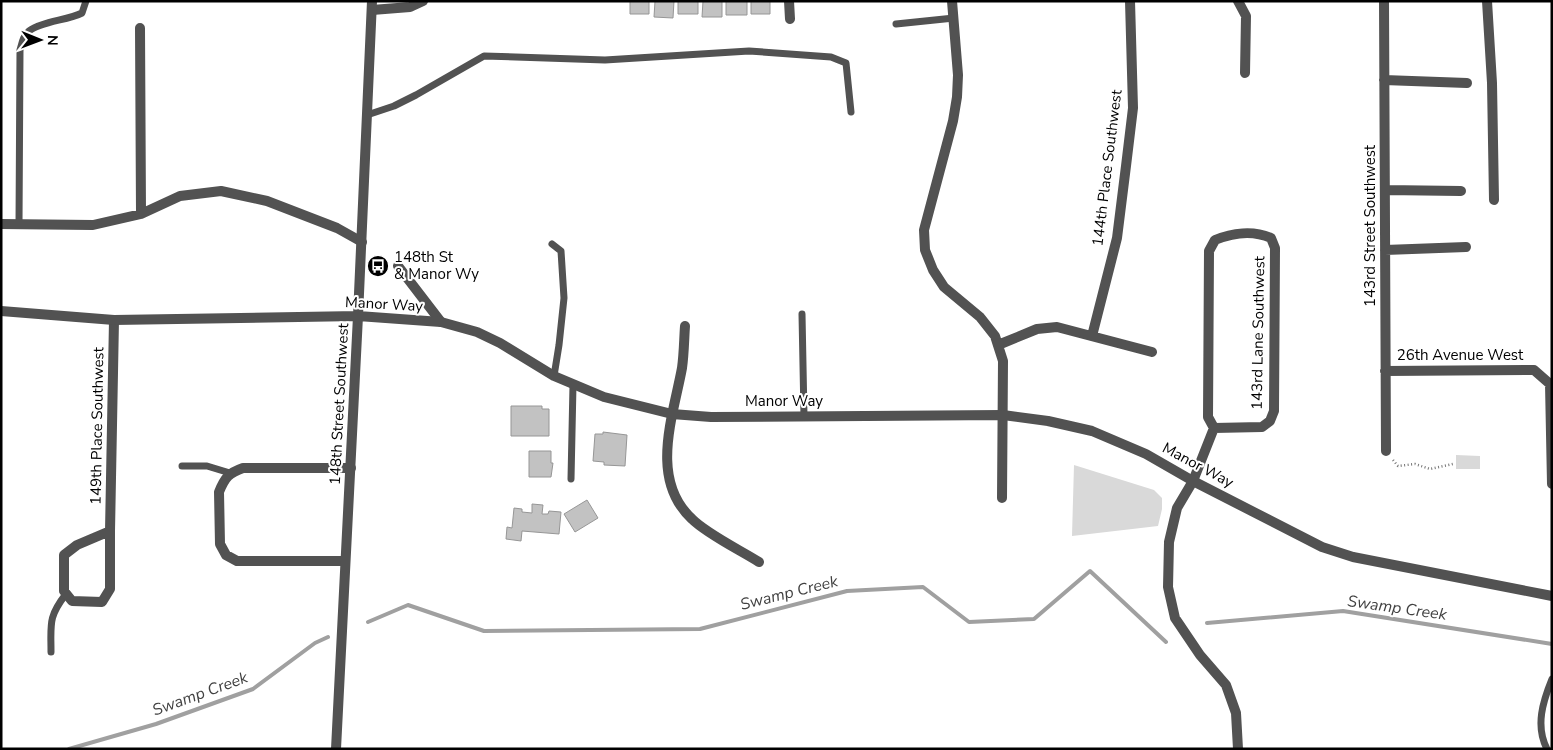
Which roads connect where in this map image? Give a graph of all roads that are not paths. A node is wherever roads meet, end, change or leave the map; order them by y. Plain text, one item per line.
1 (86, 1) edge
2 (423, 1) edge
3 (789, 1) edge
4 (952, 1) edge
5 (1130, 1) edge
6 (1238, 1) edge
7 (1384, 1) edge
8 (1487, 1) edge
9 (372, 6) edge
10 (954, 18) junction
11 (790, 19) dead end
12 (896, 24) dead end
13 (140, 28) dead end
14 (1245, 72) dead end
15 (1384, 80) junction
16 (1467, 83) dead end
17 (851, 112) dead end
18 (367, 115) junction
19 (1385, 190) junction
20 (1461, 191) dead end
21 (1494, 200) dead end
22 (141, 214) junction
23 (1, 224) edge
24 (18, 224) junction
25 (362, 242) junction
26 (552, 244) dead end
27 (1466, 247) dead end
28 (1385, 250) junction
29 (398, 266) dead end
30 (1, 311) edge
31 (802, 314) dead end
32 (358, 316) junction
33 (114, 320) junction
34 (441, 322) junction
35 (685, 326) dead end
36 (1092, 336) junction
37 (998, 344) junction
38 (1152, 352) dead end
39 (1385, 371) junction
40 (554, 376) junction
41 (573, 385) junction
42 (672, 414) junction
43 (1003, 415) junction
44 (804, 416) junction
45 (1214, 428) junction
46 (1386, 451) road end
47 (182, 466) dead end
48 (350, 468) junction
49 (230, 473) junction
50 (572, 479) dead end
51 (1193, 481) junction
52 (1552, 484) edge
53 (1002, 498) dead end
54 (110, 531) junction
55 (345, 561) junction
56 (759, 562) dead end
57 (66, 594) junction
58 (1552, 596) edge
59 (51, 652) dead end
60 (1552, 679) edge
61 (336, 749) edge
62 (1238, 749) edge
63 (1547, 749) edge

1 - 24 lane
2 - 9 street
3 - 11 street
4 - 10 street
5 - 36 street, 144th Place Southwest
6 - 14 street
7 - 15 street, 143rd Street Southwest
8 - 21 street
9 - 18 street, 148th Street Southwest
10 - 12 lane
10 - 37 street
13 - 22 street
15 - 16 street
15 - 19 street, 143rd Street Southwest
17 - 18 lane
18 - 25 street, 148th Street Southwest
19 - 20 street
19 - 28 street, 143rd Street Southwest
22 - 24 street
22 - 25 street
23 - 24 street
25 - 32 street, 148th Street Southwest
26 - 40 lane
27 - 28 street
28 - 39 street, 143rd Street Southwest
29 - 34 street
30 - 33 street, Manor Way
31 - 44 lane
32 - 33 street, Manor Way
32 - 34 street, Manor Way
32 - 48 street, 148th Street Southwest
33 - 54 street, 149th Place Southwest
34 - 40 street, Manor Way
35 - 42 street
36 - 37 street
36 - 38 street
37 - 43 street
39 - 46 street, 143rd Street Southwest
39 - 52 street, 26th Avenue West
40 - 41 street, Manor Way
41 - 42 street, Manor Way
41 - 50 lane
42 - 44 street, Manor Way
42 - 56 street
43 - 44 street, Manor Way
43 - 51 street, Manor Way
43 - 53 street
45 - 45 street, 143rd Lane Southwest
45 - 51 street
47 - 49 lane
48 - 49 street
48 - 55 street, 148th Street Southwest
49 - 55 street
51 - 58 street, Manor Way
51 - 62 street
54 - 57 street
54 - 57 street, 149th Place Southwest
55 - 61 street, 148th Street Southwest
57 - 59 lane
60 - 63 lane

